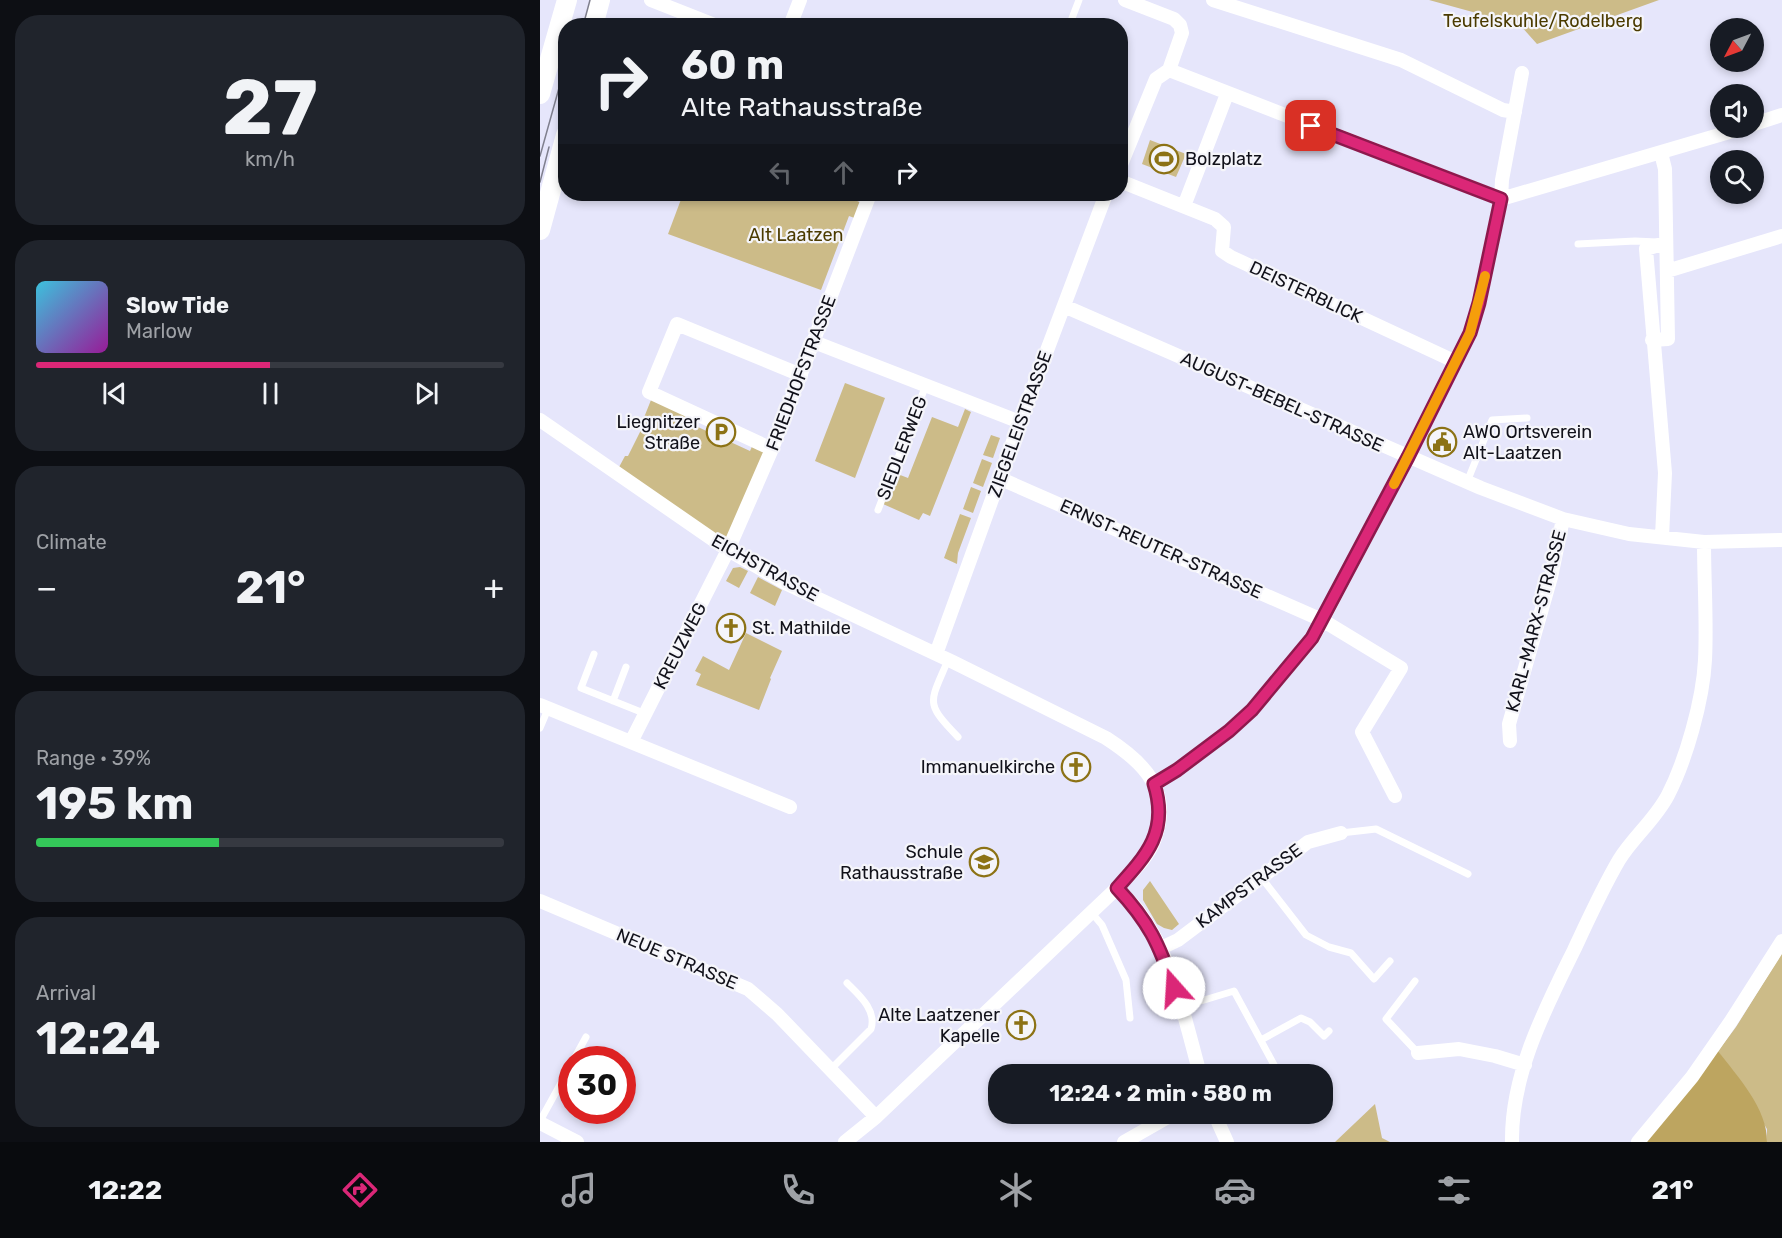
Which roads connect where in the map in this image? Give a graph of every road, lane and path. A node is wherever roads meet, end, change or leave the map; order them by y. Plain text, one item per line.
1 (567, 0) edge
2 (600, 0) edge
3 (651, 0) edge
4 (800, 0) edge
5 (1079, 0) edge
6 (1125, 0) edge
7 (1213, 0) edge
8 (562, 18) edge
9 (595, 18) edge
10 (697, 18) edge
11 (793, 18) edge
12 (1072, 18) edge
13 (558, 31) edge
14 (1169, 70) junction
15 (1522, 73) dead end
16 (540, 94) edge
17 (1227, 94) junction
18 (1515, 112) junction
19 (1782, 115) edge
20 (1764, 121) edge
21 (1710, 138) edge
22 (1128, 147) edge
23 (1661, 153) junction
24 (558, 164) edge
25 (1128, 184) edge
26 (1501, 199) junction
27 (867, 201) edge
28 (1103, 201) edge
29 (1184, 206) junction
30 (540, 230) edge
31 (1782, 236) edge
32 (1665, 243) junction
33 (1578, 244) dead end
34 (1667, 271) junction
35 (1064, 306) junction
36 (1652, 340) junction
37 (814, 342) junction
38 (1454, 361) junction
39 (801, 375) junction
40 (926, 386) junction
41 (1527, 418) dead end
42 (1020, 422) junction
43 (541, 424) edge
44 (772, 449) junction
45 (1408, 457) junction
46 (1000, 479) junction
47 (1467, 482) junction
48 (878, 510) dead end
49 (1563, 519) junction
50 (1662, 537) junction
51 (1782, 540) edge
52 (1704, 542) junction
53 (728, 550) junction
54 (1322, 620) junction
55 (594, 654) dead end
56 (942, 657) junction
57 (626, 667) dead end
58 (613, 701) junction
59 (544, 707) edge
60 (646, 714) junction
61 (540, 728) edge
62 (958, 737) dead end
63 (1510, 741) dead end
64 (631, 742) junction
65 (1154, 784) junction
66 (1395, 796) dead end
67 (790, 807) dead end
68 (1341, 833) joint
69 (1468, 874) dead end
70 (1261, 877) junction
71 (1117, 888) junction
72 (540, 901) edge
73 (1091, 912) junction
74 (1782, 941) edge
75 (1161, 948) junction
76 (1390, 961) dead end
77 (1415, 981) dead end
78 (847, 983) dead end
79 (1181, 1007) junction
80 (1130, 1018) dead end
81 (1329, 1031) dead end
82 (586, 1037) dead end
83 (1261, 1040) junction
84 (581, 1046) edge
85 (1418, 1053) joint
86 (1197, 1064) edge
87 (1274, 1064) edge
88 (1525, 1065) junction
89 (830, 1070) junction
90 (558, 1089) edge
91 (876, 1117) junction
92 (540, 1122) edge
93 (1156, 1124) edge
94 (1219, 1124) edge
95 (853, 1140) edge
96 (577, 1142) edge
97 (1124, 1142) edge
98 (1227, 1142) edge
99 (1512, 1142) edge
100 (1638, 1142) edge

1 - 8 main road
2 - 9 main road
3 - 10 street
4 - 11 street
5 - 12 lane
6 - 14 street
7 - 18 street
13 - 16 main road
14 - 17 street
14 - 22 street
15 - 18 street
17 - 26 street
17 - 29 street
18 - 26 street
19 - 20 street
21 - 23 street
23 - 26 street
23 - 32 street
24 - 30 main road
25 - 29 street
26 - 38 street
27 - 37 street, FRIEDHOFSTRASSE
28 - 35 street, ZIEGELEISTRASSE
29 - 38 street, DEISTERBLICK
31 - 34 street
32 - 33 lane
32 - 34 street
32 - 36 street
34 - 36 street
35 - 42 street, ZIEGELEISTRASSE
35 - 45 street, AUGUST-BEBEL-STRASSE
36 - 50 street
37 - 39 street, FRIEDHOFSTRASSE
37 - 40 street
38 - 45 street
39 - 44 street, FRIEDHOFSTRASSE
39 - 44 street
40 - 42 street
40 - 48 lane, SIEDLERWEG
41 - 47 lane
42 - 46 street, ZIEGELEISTRASSE
43 - 53 street, EICHSTRASSE
44 - 53 street, FRIEDHOFSTRASSE
45 - 47 street, AUGUST-BEBEL-STRASSE
45 - 54 street
46 - 54 street, ERNST-REUTER-STRASSE
46 - 56 street, ZIEGELEISTRASSE
47 - 49 street, AUGUST-BEBEL-STRASSE
49 - 50 street, AUGUST-BEBEL-STRASSE
49 - 63 street, KARL-MARX-STRASSE
50 - 52 street, AUGUST-BEBEL-STRASSE
51 - 52 street, AUGUST-BEBEL-STRASSE
52 - 88 street
53 - 56 street, EICHSTRASSE
53 - 60 street, KREUZWEG
54 - 65 street
54 - 66 street, ERNST-REUTER-STRASSE
55 - 58 lane
56 - 62 lane
56 - 65 street, EICHSTRASSE
57 - 58 lane
58 - 60 lane
59 - 61 lane
59 - 64 street
60 - 64 street, KREUZWEG
64 - 67 street
65 - 71 street
68 - 69 lane
68 - 70 street, KAMPSTRASSE
70 - 75 street, KAMPSTRASSE
70 - 76 lane
71 - 73 street
71 - 75 street
72 - 89 street, NEUE STRASSE
73 - 80 lane
73 - 91 street
74 - 100 street
75 - 79 street
77 - 85 lane
78 - 89 lane
79 - 83 lane
79 - 86 street
81 - 83 lane
82 - 84 lane
83 - 87 lane
85 - 88 street
88 - 99 street
89 - 91 street, NEUE STRASSE
90 - 92 lane
91 - 95 street
92 - 96 street
93 - 97 street
94 - 98 street

